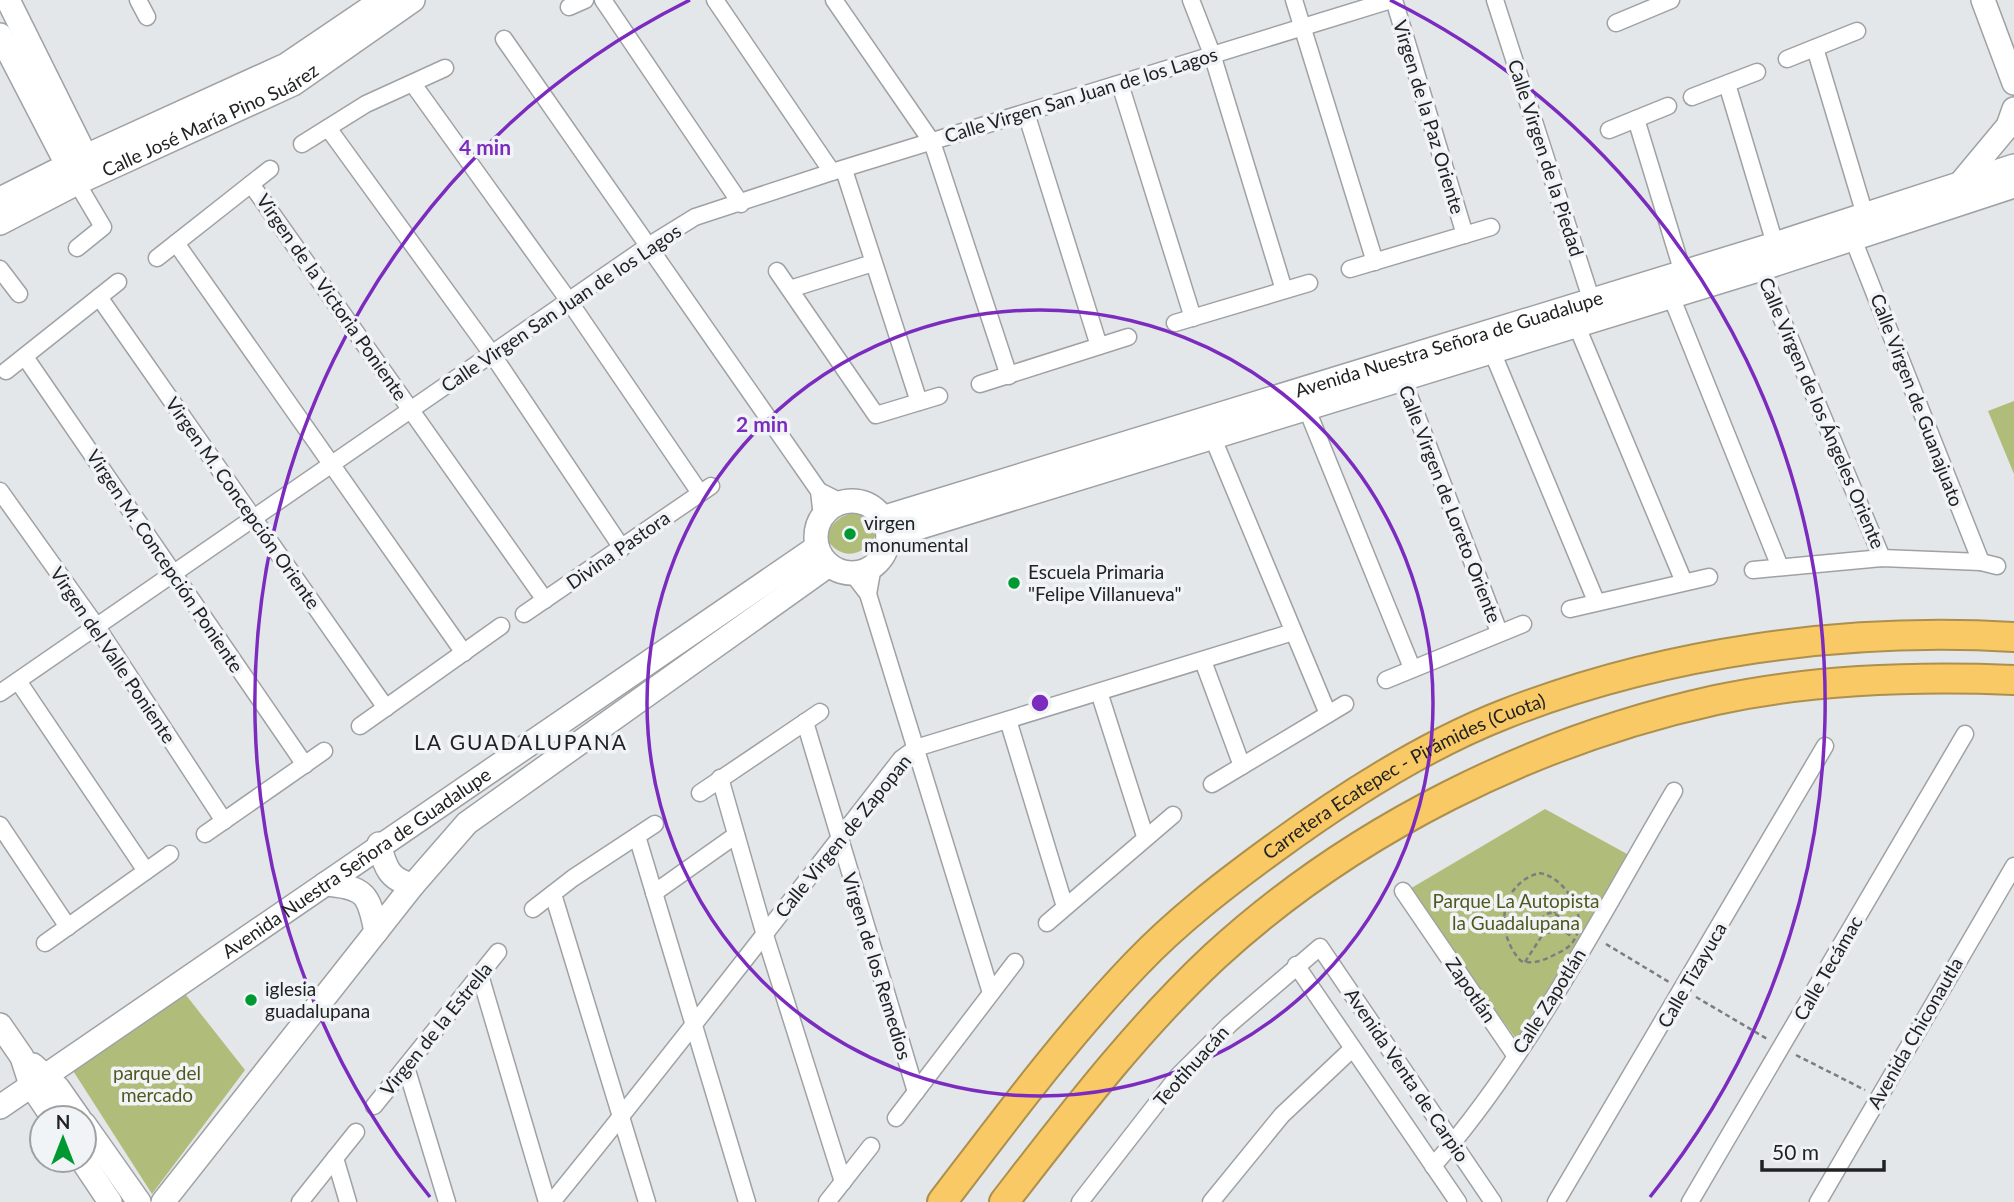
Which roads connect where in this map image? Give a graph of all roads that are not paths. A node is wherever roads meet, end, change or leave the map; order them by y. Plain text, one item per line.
1 (8, 0) edge
2 (139, 0) edge
3 (382, 0) edge
4 (413, 0) edge
5 (585, 0) edge
6 (603, 0) edge
7 (715, 0) edge
8 (834, 0) edge
9 (1191, 0) edge
10 (1294, 0) edge
11 (1392, 0) edge
12 (1495, 0) edge
13 (1671, 0) edge
14 (1983, 0) edge
15 (569, 8) dead end
16 (147, 17) dead end
17 (1616, 23) dead end
18 (1303, 27) junction
19 (1857, 31) dead end
20 (0, 35) edge
21 (504, 39) dead end
22 (1815, 48) junction
23 (1212, 54) junction
24 (1787, 59) dead end
25 (445, 68) dead end
26 (1757, 72) dead end
27 (413, 83) junction
28 (2014, 83) edge
29 (1120, 84) junction
30 (1727, 84) junction
31 (1692, 97) dead end
32 (1668, 106) dead end
33 (2014, 110) edge
34 (1026, 113) junction
35 (1636, 118) junction
36 (328, 128) junction
37 (1609, 130) dead end
38 (932, 142) junction
39 (302, 144) dead end
40 (2014, 166) edge
41 (270, 169) dead end
42 (81, 170) junction
43 (838, 171) junction
44 (1961, 183) junction
45 (251, 184) junction
46 (2014, 186) edge
47 (0, 200) edge
48 (741, 204) junction
49 (1865, 215) junction
50 (0, 223) edge
51 (1491, 228) dead end
52 (1465, 235) junction
53 (1853, 239) junction
54 (176, 243) junction
55 (1775, 244) junction
56 (648, 246) junction
57 (77, 248) dead end
58 (157, 258) dead end
59 (1375, 262) junction
60 (873, 263) junction
61 (1761, 268) junction
62 (0, 269) edge
63 (1350, 269) dead end
64 (777, 271) dead end
65 (1683, 273) junction
66 (118, 282) dead end
67 (1309, 283) dead end
68 (790, 289) junction
69 (1284, 290) junction
70 (19, 294) dead end
71 (1671, 296) junction
72 (99, 297) junction
73 (569, 301) junction
74 (1588, 313) junction
75 (1192, 318) junction
76 (1175, 323) dead end
77 (1128, 337) dead end
78 (1099, 346) junction
79 (1491, 349) junction
80 (492, 354) junction
81 (25, 357) junction
82 (6, 372) dead end
83 (1009, 376) junction
84 (1402, 377) junction
85 (980, 384) dead end
86 (939, 396) dead end
87 (919, 402) junction
88 (1306, 407) junction
89 (412, 410) junction
90 (1212, 436) junction
91 (332, 465) junction
92 (0, 491) edge
93 (819, 491) junction
94 (843, 503) junction
95 (822, 517) junction
96 (254, 518) junction
97 (885, 527) junction
98 (622, 548) junction
99 (823, 556) junction
100 (1882, 558) junction
101 (1780, 567) junction
102 (863, 570) junction
103 (1753, 570) dead end
104 (174, 573) junction
105 (1709, 577) dead end
106 (1684, 582) junction
107 (545, 600) junction
108 (1596, 601) junction
109 (1570, 609) dead end
110 (524, 614) dead end
111 (1523, 624) dead end
112 (501, 626) dead end
113 (97, 627) junction
114 (1293, 632) junction
115 (1499, 632) junction
116 (2014, 638) edge
117 (464, 653) junction
118 (1203, 661) junction
119 (1412, 668) junction
120 (1386, 680) dead end
121 (2014, 680) edge
122 (18, 681) junction
123 (1099, 692) junction
124 (0, 694) edge
125 (1345, 704) dead end
126 (386, 708) junction
127 (820, 712) dead end
128 (1328, 714) junction
129 (1009, 720) junction
130 (805, 722) junction
131 (360, 726) dead end
132 (1965, 734) dead end
133 (1825, 746) dead end
134 (916, 748) junction
135 (324, 751) dead end
136 (305, 765) junction
137 (1242, 766) junction
138 (720, 778) junction
139 (1212, 784) dead end
140 (1674, 791) dead end
141 (700, 793) dead end
142 (1173, 815) dead end
143 (225, 821) junction
144 (655, 824) dead end
145 (0, 825) edge
146 (205, 834) dead end
147 (736, 835) junction
148 (637, 836) junction
149 (1145, 836) junction
150 (839, 840) junction
151 (379, 844) junction
152 (170, 854) dead end
153 (2014, 866) edge
154 (146, 871) junction
155 (325, 884) junction
156 (413, 885) junction
157 (1403, 891) dead end
158 (654, 893) junction
159 (553, 894) junction
160 (1065, 907) junction
161 (533, 909) dead end
162 (1047, 923) dead end
163 (68, 927) junction
164 (376, 932) junction
165 (764, 932) junction
166 (45, 943) dead end
167 (1320, 947) joint
168 (498, 952) dead end
169 (1015, 962) dead end
170 (1296, 965) junction
171 (480, 975) junction
172 (991, 993) junction
173 (0, 1025) edge
174 (694, 1026) junction
175 (1352, 1049) junction
176 (1515, 1055) junction
177 (406, 1067) junction
178 (38, 1079) junction
179 (916, 1092) junction
180 (48, 1104) edge
181 (64, 1104) edge
182 (374, 1106) dead end
183 (0, 1107) edge
184 (621, 1117) junction
185 (896, 1118) dead end
186 (356, 1132) dead end
187 (1453, 1143) junction
188 (98, 1144) edge
189 (871, 1146) dead end
190 (335, 1158) junction
191 (1433, 1166) junction
192 (91, 1174) edge
193 (843, 1182) junction
194 (1452, 1200) edge
195 (110, 1202) edge
196 (139, 1202) edge
197 (163, 1202) edge
198 (300, 1202) edge
199 (348, 1202) edge
200 (447, 1202) edge
201 (550, 1202) edge
202 (647, 1202) edge
203 (747, 1202) edge
204 (827, 1202) edge
205 (942, 1202) edge
206 (1004, 1202) edge
207 (1080, 1202) edge
208 (1211, 1202) edge
209 (1493, 1202) edge
210 (1556, 1202) edge
211 (1690, 1202) edge
212 (1818, 1202) edge

1 - 42 street
2 - 16 street
3 - 42 street
4 - 42 street, Calle José María Pino Suárez
5 - 15 street
6 - 48 street
7 - 43 street
8 - 38 street
9 - 23 street
10 - 18 street
11 - 18 street, Calle Virgen San Juan de los Lagos
11 - 52 street, Virgen de la Paz Oriente
12 - 74 street, Calle Virgen de la Piedad
13 - 17 street
14 - 28 street
18 - 23 street, Calle Virgen San Juan de los Lagos
18 - 59 street
19 - 22 street
20 - 42 street
21 - 56 street
22 - 24 street
22 - 49 street
23 - 29 street, Calle Virgen San Juan de los Lagos
23 - 69 street
25 - 27 street
26 - 30 street
27 - 36 street
27 - 73 street
29 - 34 street, Calle Virgen San Juan de los Lagos
29 - 75 street
30 - 31 street
30 - 55 street
32 - 35 street
33 - 44 street
34 - 38 street, Calle Virgen San Juan de los Lagos
34 - 78 street
35 - 37 street
35 - 65 street
36 - 39 street
36 - 80 street
38 - 43 street, Calle Virgen San Juan de los Lagos
38 - 83 street
40 - 44 street, Avenida Nuestra Señora de Guadalupe
41 - 45 street
42 - 47 street
42 - 50 street, Calle José María Pino Suárez
42 - 57 street
43 - 48 street, Calle Virgen San Juan de los Lagos
43 - 60 street
44 - 49 street, Avenida Nuestra Señora de Guadalupe
45 - 54 street
45 - 89 street, Virgen de la Victoria Poniente
46 - 53 street, Avenida Nuestra Señora de Guadalupe
48 - 56 street, Calle Virgen San Juan de los Lagos
49 - 55 street, Avenida Nuestra Señora de Guadalupe
51 - 52 street
52 - 59 street
53 - 61 street, Avenida Nuestra Señora de Guadalupe
53 - 100 street, Calle Virgen de Guanajuato
54 - 58 street
54 - 91 street
55 - 65 street, Avenida Nuestra Señora de Guadalupe
56 - 73 street, Calle Virgen San Juan de los Lagos
56 - 93 street
59 - 63 street
60 - 68 street
60 - 87 street
61 - 71 street, Avenida Nuestra Señora de Guadalupe
61 - 100 street, Calle Virgen de los Ángeles Oriente
62 - 70 street
64 - 68 street
65 - 74 street, Avenida Nuestra Señora de Guadalupe
66 - 72 street
67 - 69 street
68 - 87 street
69 - 75 street
71 - 74 street, Avenida Nuestra Señora de Guadalupe
71 - 101 street
72 - 81 street
72 - 96 street, Virgen M. Concepción Oriente
73 - 80 street, Calle Virgen San Juan de los Lagos
73 - 98 street, Divina Pastora
74 - 79 street, Avenida Nuestra Señora de Guadalupe
74 - 97 street, Avenida Nuestra Señora de Guadalupe
74 - 106 street, Calle Virgen de la Piedad
75 - 76 street
77 - 78 street
78 - 83 street
79 - 84 street, Avenida Nuestra Señora de Guadalupe
79 - 108 street
80 - 89 street, Calle Virgen San Juan de los Lagos
80 - 98 street
81 - 82 street
81 - 104 street, Virgen M. Concepción Poniente
83 - 85 street
84 - 88 street, Avenida Nuestra Señora de Guadalupe
84 - 115 street, Calle Virgen de Loreto Oriente
86 - 87 street
88 - 90 street, Avenida Nuestra Señora de Guadalupe
88 - 119 street
89 - 91 street, Calle Virgen San Juan de los Lagos
89 - 107 street, Virgen de la Victoria Poniente
90 - 97 street, Avenida Nuestra Señora de Guadalupe
90 - 114 street
91 - 96 street, Calle Virgen San Juan de los Lagos
91 - 117 street
92 - 113 street, Virgen del Valle Poniente
93 - 94 street
93 - 95 street
94 - 95 street
94 - 97 street
95 - 99 street
96 - 104 street, Calle Virgen San Juan de los Lagos
96 - 126 street, Virgen M. Concepción Oriente
97 - 102 street
98 - 107 street, Divina Pastora
99 - 102 street
99 - 151 street, Avenida Nuestra Señora de Guadalupe
99 - 156 street, Avenida Nuestra Señora de Guadalupe
100 - 101 street
101 - 103 street
102 - 134 street
104 - 113 street, Calle Virgen San Juan de los Lagos
104 - 136 street, Virgen M. Concepción Poniente
105 - 106 street
106 - 108 street
107 - 110 street, Divina Pastora
108 - 109 street
111 - 115 street
112 - 117 street
113 - 122 street, Calle Virgen San Juan de los Lagos
113 - 143 street, Virgen del Valle Poniente
114 - 118 street, Calle Virgen de Zapopan
114 - 128 street
115 - 119 street
116 - 205 highway, Carretera Ecatepec - Pirámides (Cuota)
117 - 126 street
118 - 123 street, Calle Virgen de Zapopan
118 - 137 street
119 - 120 street
121 - 206 highway, Carretera Ecatepec - Pirámides (Cuota)
122 - 124 street, Calle Virgen San Juan de los Lagos
122 - 154 street
123 - 129 street, Calle Virgen de Zapopan
123 - 149 street
125 - 128 street
126 - 131 street
127 - 130 street
128 - 137 street
129 - 134 street, Calle Virgen de Zapopan
129 - 160 street
130 - 138 street
130 - 150 street, Virgen de los Remedios
132 - 211 street, Calle Tecámac
133 - 210 street, Calle Tizayuca
134 - 150 street, Calle Virgen de Zapopan
134 - 172 street
135 - 136 street
136 - 143 street
137 - 139 street
138 - 141 street
138 - 147 street
140 - 176 street, Calle Zapotlán
142 - 149 street
143 - 146 street
144 - 148 street
145 - 163 street
147 - 158 street
147 - 165 street
148 - 158 street
148 - 159 street
149 - 160 street
150 - 165 street, Calle Virgen de Zapopan
150 - 179 street, Virgen de los Remedios
151 - 155 street, Avenida Nuestra Señora de Guadalupe
151 - 156 street
152 - 154 street
153 - 212 street, Avenida Chiconautla
154 - 163 street
155 - 164 street
155 - 178 street, Avenida Nuestra Señora de Guadalupe
156 - 164 street, Avenida Nuestra Señora de Guadalupe
157 - 176 street, Zapotlán
158 - 174 street
159 - 161 street
159 - 184 street
160 - 162 street
163 - 166 street
164 - 197 street, Avenida Nuestra Señora de Guadalupe
165 - 174 street, Calle Virgen de Zapopan
165 - 193 street
167 - 170 street, Teotihuacán
167 - 187 street, Avenida Venta de Carpio
168 - 171 street, Virgen de la Estrella
169 - 172 street, Virgen de los Remedios
170 - 175 street, Avenida Venta de Carpio
170 - 207 street, Teotihuacán
171 - 177 street, Virgen de la Estrella
171 - 201 street
172 - 179 street, Virgen de los Remedios
173 - 178 street
174 - 184 street, Calle Virgen de Zapopan
174 - 203 street
175 - 191 street, Avenida Venta de Carpio
175 - 208 street
176 - 187 street, Calle Zapotlán
177 - 182 street, Virgen de la Estrella
177 - 200 street
178 - 180 street
178 - 181 street
178 - 183 street, Avenida Nuestra Señora de Guadalupe
179 - 185 street, Virgen de los Remedios
184 - 201 street, Calle Virgen de Zapopan
184 - 202 street
186 - 190 street
187 - 191 street, Calle Zapotlán
187 - 209 street, Avenida Venta de Carpio
188 - 196 street
189 - 193 street
190 - 198 street
190 - 199 street
191 - 194 street, Avenida Venta de Carpio
192 - 195 street
193 - 204 street

